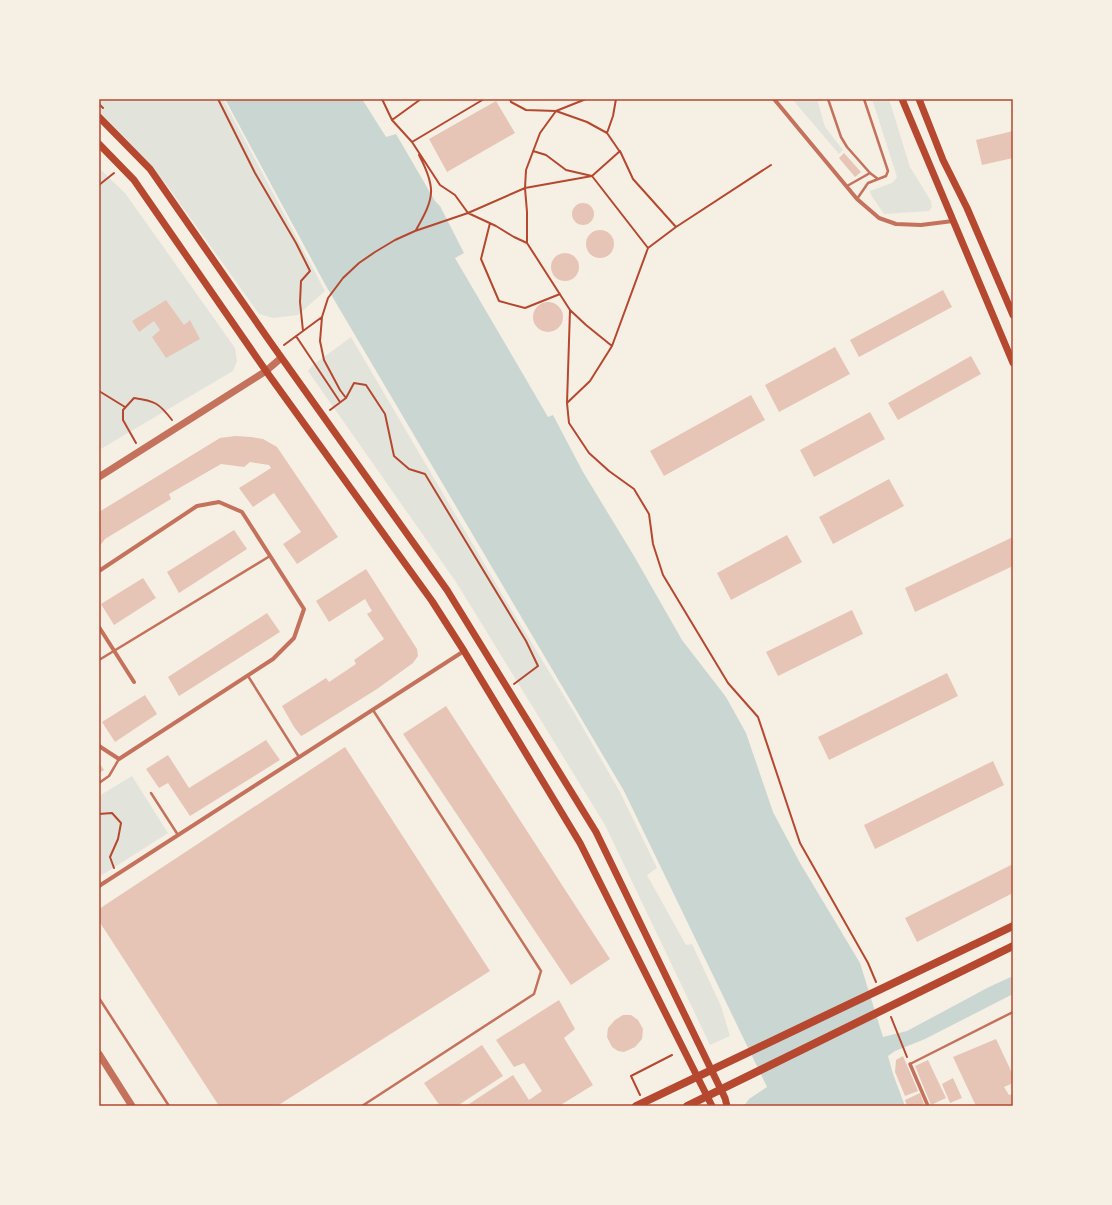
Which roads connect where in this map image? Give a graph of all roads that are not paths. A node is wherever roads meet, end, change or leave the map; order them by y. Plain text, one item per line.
1 (774, 99) edge
2 (828, 99) edge
3 (864, 99) edge
4 (902, 99) edge
5 (919, 99) edge
6 (99, 117) edge
7 (99, 144) edge
8 (870, 173) junction
9 (878, 179) junction
10 (847, 186) junction
11 (857, 199) junction
12 (953, 221) junction
13 (1013, 315) edge
14 (281, 358) junction
15 (1013, 363) edge
16 (266, 370) junction
17 (99, 477) edge
18 (270, 556) junction
19 (99, 570) edge
20 (99, 627) edge
21 (114, 650) junction
22 (464, 651) junction
23 (99, 660) edge
24 (248, 676) junction
25 (134, 682) dead end
26 (372, 710) junction
27 (99, 746) edge
28 (299, 757) junction
29 (119, 759) junction
30 (99, 783) edge
31 (150, 794) dead end
32 (178, 835) junction
33 (99, 886) edge
34 (1013, 926) edge
35 (1013, 946) edge
36 (99, 998) edge
37 (1013, 1012) edge
38 (99, 1054) edge
39 (910, 1064) joint
40 (639, 1104) edge
41 (132, 1106) edge
42 (169, 1106) edge
43 (362, 1106) edge
44 (687, 1106) edge
45 (712, 1106) edge
46 (727, 1106) edge
47 (928, 1106) edge

1 - 10 street
2 - 8 lane
3 - 9 lane
4 - 12 main road
5 - 13 main road
6 - 14 main road
7 - 16 main road
8 - 9 lane
8 - 10 lane
9 - 11 lane
10 - 11 street
11 - 12 street
12 - 15 main road
14 - 16 street
14 - 46 main road
16 - 17 street
16 - 22 main road
18 - 19 street
18 - 21 lane
18 - 24 street
20 - 21 street
21 - 23 lane
21 - 25 street
22 - 26 street
22 - 45 main road
24 - 28 lane
24 - 29 street
26 - 28 street
26 - 43 lane
27 - 29 street
28 - 32 street
29 - 30 lane
31 - 32 lane
32 - 33 street
34 - 40 main road
35 - 44 main road
36 - 42 lane
37 - 39 lane
38 - 41 street
39 - 47 street

